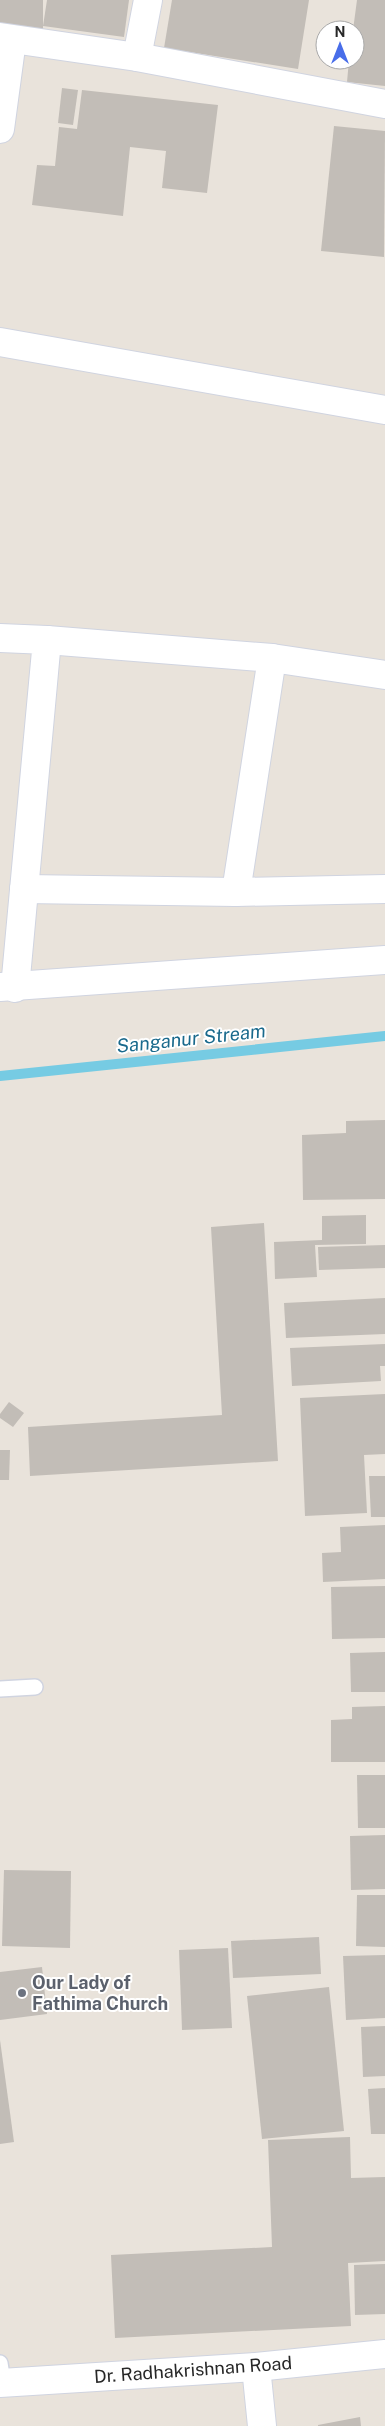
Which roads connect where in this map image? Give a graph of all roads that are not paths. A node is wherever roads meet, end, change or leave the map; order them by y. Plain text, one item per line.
1 (148, 0) edge
2 (6, 38) edge
3 (137, 57) junction
4 (385, 104) edge
5 (0, 129) edge
6 (0, 342) edge
7 (385, 410) edge
8 (0, 638) edge
9 (47, 640) junction
10 (272, 658) junction
11 (385, 674) edge
12 (24, 889) junction
13 (385, 889) edge
14 (236, 892) junction
15 (385, 960) edge
16 (7, 988) edge
17 (35, 1687) dead end
18 (0, 1689) edge
19 (385, 2354) edge
20 (256, 2367) junction
21 (1, 2376) edge
22 (262, 2426) edge

1 - 3 street
2 - 3 street
2 - 5 street
3 - 4 street
6 - 7 street
8 - 9 street
9 - 10 street
9 - 12 street
10 - 11 street
10 - 14 street
12 - 14 street
12 - 16 street
13 - 14 street
15 - 16 street
17 - 18 lane
19 - 20 street, Dr. Radhakrishnan Road
20 - 21 street, Dr. Radhakrishnan Road
20 - 22 street

